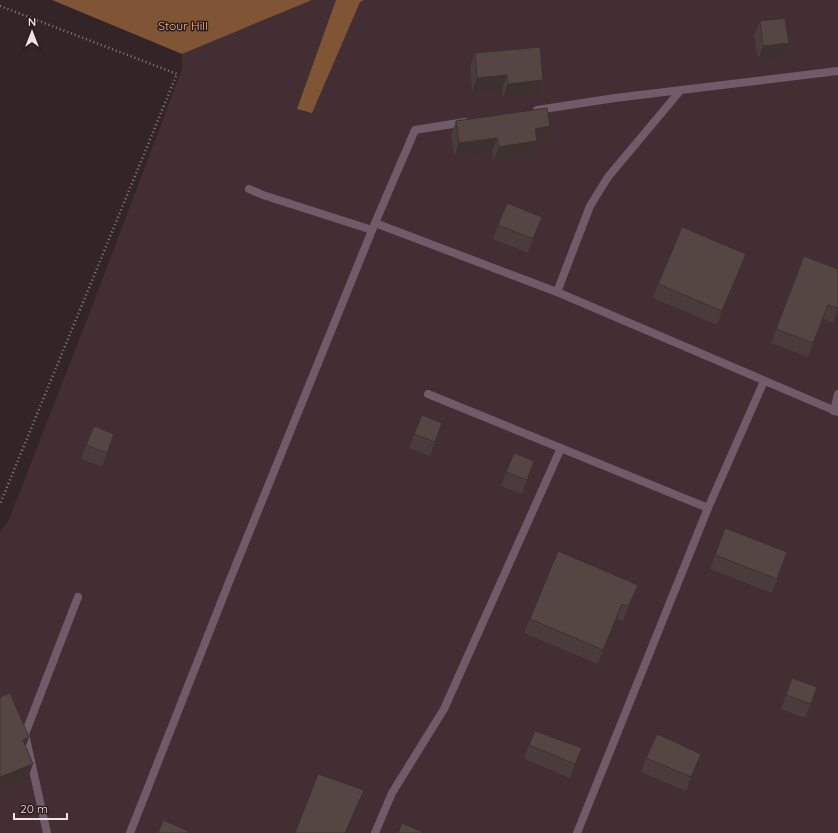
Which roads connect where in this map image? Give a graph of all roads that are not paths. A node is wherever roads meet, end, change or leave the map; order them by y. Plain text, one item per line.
1 (838, 71) edge
2 (680, 91) junction
3 (528, 112) edge
4 (475, 120) edge
5 (249, 189) dead end
6 (374, 226) junction
7 (557, 292) junction
8 (764, 381) junction
9 (428, 394) dead end
10 (838, 394) edge
11 (836, 411) edge
12 (561, 448) junction
13 (708, 508) junction
14 (78, 597) dead end
15 (47, 833) edge
16 (130, 833) edge
17 (375, 833) edge
18 (578, 833) edge

1 - 2 lane
2 - 3 lane
2 - 7 lane
4 - 6 lane
5 - 6 lane
6 - 7 lane
6 - 16 lane
7 - 8 lane
8 - 11 lane
8 - 13 lane
9 - 12 lane
10 - 11 lane
12 - 13 lane
12 - 17 lane
13 - 18 lane
14 - 15 lane

